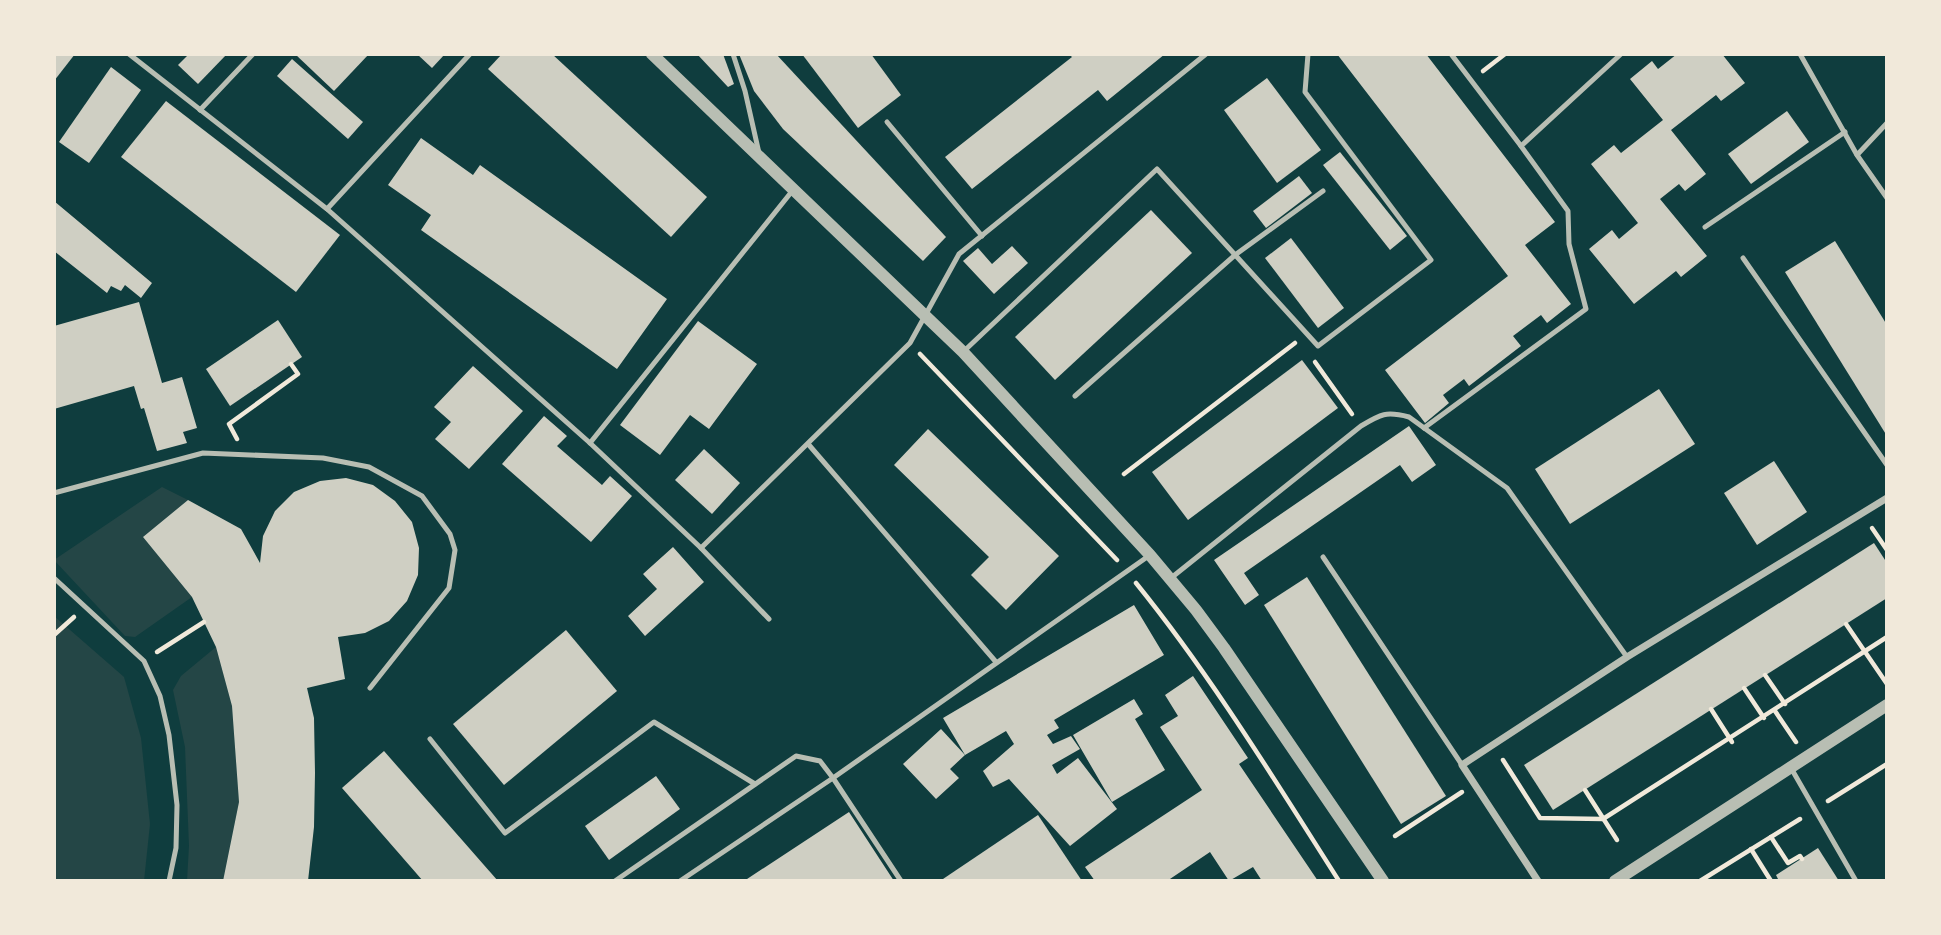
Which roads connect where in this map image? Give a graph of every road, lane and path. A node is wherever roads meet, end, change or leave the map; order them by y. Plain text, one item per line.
1 (129, 54) edge
2 (253, 54) edge
3 (470, 54) edge
4 (652, 54) edge
5 (733, 54) edge
6 (1206, 54) edge
7 (1308, 54) edge
8 (1451, 54) edge
9 (1505, 54) edge
10 (1622, 54) edge
11 (1800, 54) edge
12 (1471, 81) junction
13 (200, 110) junction
14 (887, 122) dead end
15 (1887, 123) edge
16 (1845, 132) junction
17 (1521, 146) junction
18 (1857, 155) junction
19 (760, 156) junction
20 (793, 190) junction
21 (1323, 191) dead end
22 (1887, 198) edge
23 (327, 209) junction
24 (1705, 227) dead end
25 (982, 236) junction
26 (1235, 255) junction
27 (1743, 258) dead end
28 (925, 314) junction
29 (1307, 334) junction
30 (910, 343) junction
31 (1318, 346) junction
32 (963, 352) junction
33 (291, 364) dead end
34 (1075, 396) dead end
35 (1361, 426) junction
36 (1424, 428) junction
37 (590, 443) junction
38 (809, 445) junction
39 (245, 455) junction
40 (1887, 465) edge
41 (1124, 474) dead end
42 (54, 493) edge
43 (1887, 498) edge
44 (1862, 513) junction
45 (701, 548) junction
46 (1887, 550) edge
47 (1150, 555) junction
48 (1323, 557) dead end
49 (1127, 571) junction
50 (54, 578) edge
51 (1171, 578) junction
52 (85, 606) junction
53 (769, 619) dead end
54 (204, 622) dead end
55 (1846, 624) dead end
56 (54, 635) edge
57 (1887, 637) edge
58 (1865, 652) junction
59 (1627, 657) junction
60 (144, 661) junction
61 (996, 662) junction
62 (1765, 675) dead end
63 (1887, 684) edge
64 (370, 688) dead end
65 (1744, 688) dead end
66 (1785, 704) junction
67 (1887, 705) edge
68 (1711, 709) dead end
69 (1775, 710) junction
70 (1764, 718) junction
71 (430, 739) dead end
72 (1732, 742) dead end
73 (1494, 745) junction
74 (1806, 758) junction
75 (1887, 764) edge
76 (1462, 765) junction
77 (1791, 768) junction
78 (833, 778) junction
79 (755, 783) junction
80 (1475, 784) junction
81 (1585, 790) dead end
82 (1815, 810) junction
83 (1603, 819) junction
84 (1395, 836) dead end
85 (1771, 837) junction
86 (1617, 840) dead end
87 (1751, 849) junction
88 (1802, 859) dead end
89 (1714, 872) junction
90 (169, 881) edge
91 (615, 881) edge
92 (680, 881) edge
93 (901, 881) edge
94 (1339, 881) edge
95 (1383, 881) edge
96 (1538, 881) edge
97 (1615, 881) edge
98 (1700, 881) edge
99 (1719, 881) edge
100 (1771, 881) edge
101 (1856, 881) edge

1 - 13 lane
2 - 13 lane
3 - 23 lane
4 - 19 street
5 - 19 lane
6 - 25 lane
7 - 31 lane
8 - 12 lane
9 - 12 path
10 - 17 lane
11 - 16 lane
12 - 17 lane
13 - 23 lane
14 - 25 lane
15 - 18 lane
16 - 18 lane
16 - 24 lane
17 - 36 lane
18 - 22 lane
19 - 20 street
20 - 28 street
20 - 37 lane
21 - 26 lane
23 - 37 lane
25 - 28 lane
26 - 29 lane
26 - 32 lane
26 - 34 lane
27 - 40 lane
28 - 30 lane
28 - 32 street
29 - 31 lane
29 - 41 path
30 - 38 lane
30 - 49 path
31 - 35 path
32 - 47 street
33 - 39 path
35 - 36 lane
35 - 51 lane
36 - 59 lane
37 - 45 lane
38 - 45 lane
38 - 61 lane
39 - 42 lane
39 - 64 lane
43 - 44 street
44 - 46 path
44 - 59 street
45 - 53 lane
47 - 49 lane
47 - 51 street
48 - 76 lane
49 - 61 lane
49 - 94 path
50 - 52 lane
51 - 95 street
52 - 56 path
52 - 60 lane
54 - 60 path
55 - 58 path
57 - 58 path
58 - 63 path
58 - 66 path
59 - 73 street
60 - 90 lane
61 - 78 lane
62 - 66 path
65 - 70 path
66 - 69 path
67 - 74 street
68 - 72 path
69 - 70 path
69 - 74 path
70 - 83 path
71 - 79 lane
73 - 76 street
73 - 83 path
74 - 77 street
75 - 82 path
76 - 80 street
77 - 82 lane
77 - 97 street
78 - 79 lane
78 - 92 lane
78 - 93 lane
79 - 91 lane
80 - 84 path
80 - 96 street
81 - 83 path
82 - 85 path
82 - 101 lane
83 - 86 path
85 - 87 path
85 - 88 path
87 - 89 path
87 - 100 path
89 - 98 path
89 - 99 path

